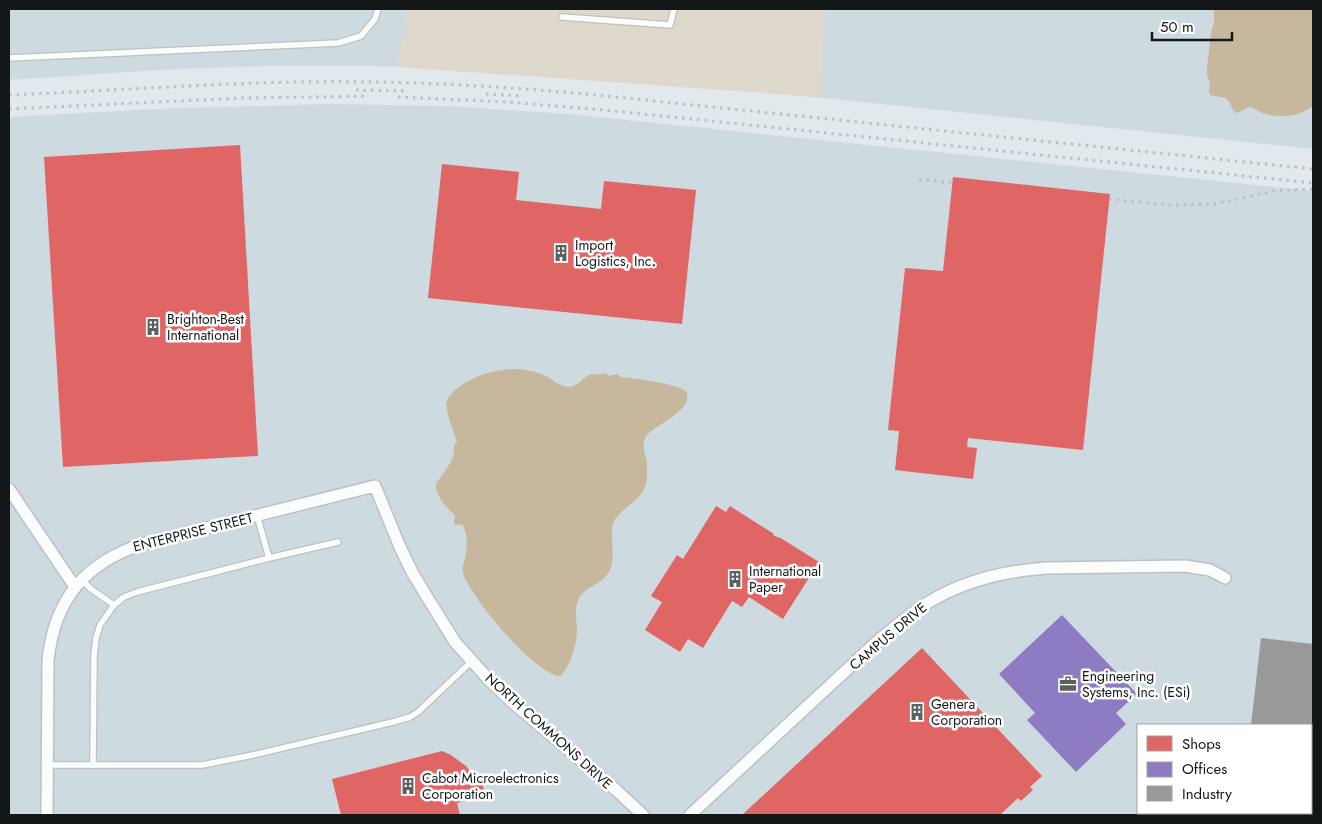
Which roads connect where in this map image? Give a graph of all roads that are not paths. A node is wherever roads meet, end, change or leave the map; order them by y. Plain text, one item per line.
1 (378, 9) edge
2 (674, 9) edge
3 (562, 18) dead end
4 (9, 58) edge
5 (375, 486) joint
6 (9, 489) edge
7 (257, 515) junction
8 (338, 542) dead end
9 (269, 558) junction
10 (1225, 578) dead end
11 (79, 583) junction
12 (114, 605) junction
13 (472, 661) junction
14 (47, 765) junction
15 (93, 765) junction
16 (47, 815) edge
17 (642, 815) edge
18 (690, 815) edge

1 - 4 lane
2 - 3 lane
5 - 7 street, ENTERPRISE STREET
5 - 13 street, NORTH COMMONS DRIVE
6 - 11 street
7 - 9 lane
7 - 11 street, ENTERPRISE STREET
8 - 9 lane
9 - 12 lane
10 - 18 street, CAMPUS DRIVE
11 - 12 lane
11 - 14 street, ENTERPRISE STREET
12 - 15 lane
13 - 15 lane
13 - 17 street, NORTH COMMONS DRIVE
14 - 15 lane
14 - 16 street, ENTERPRISE STREET

